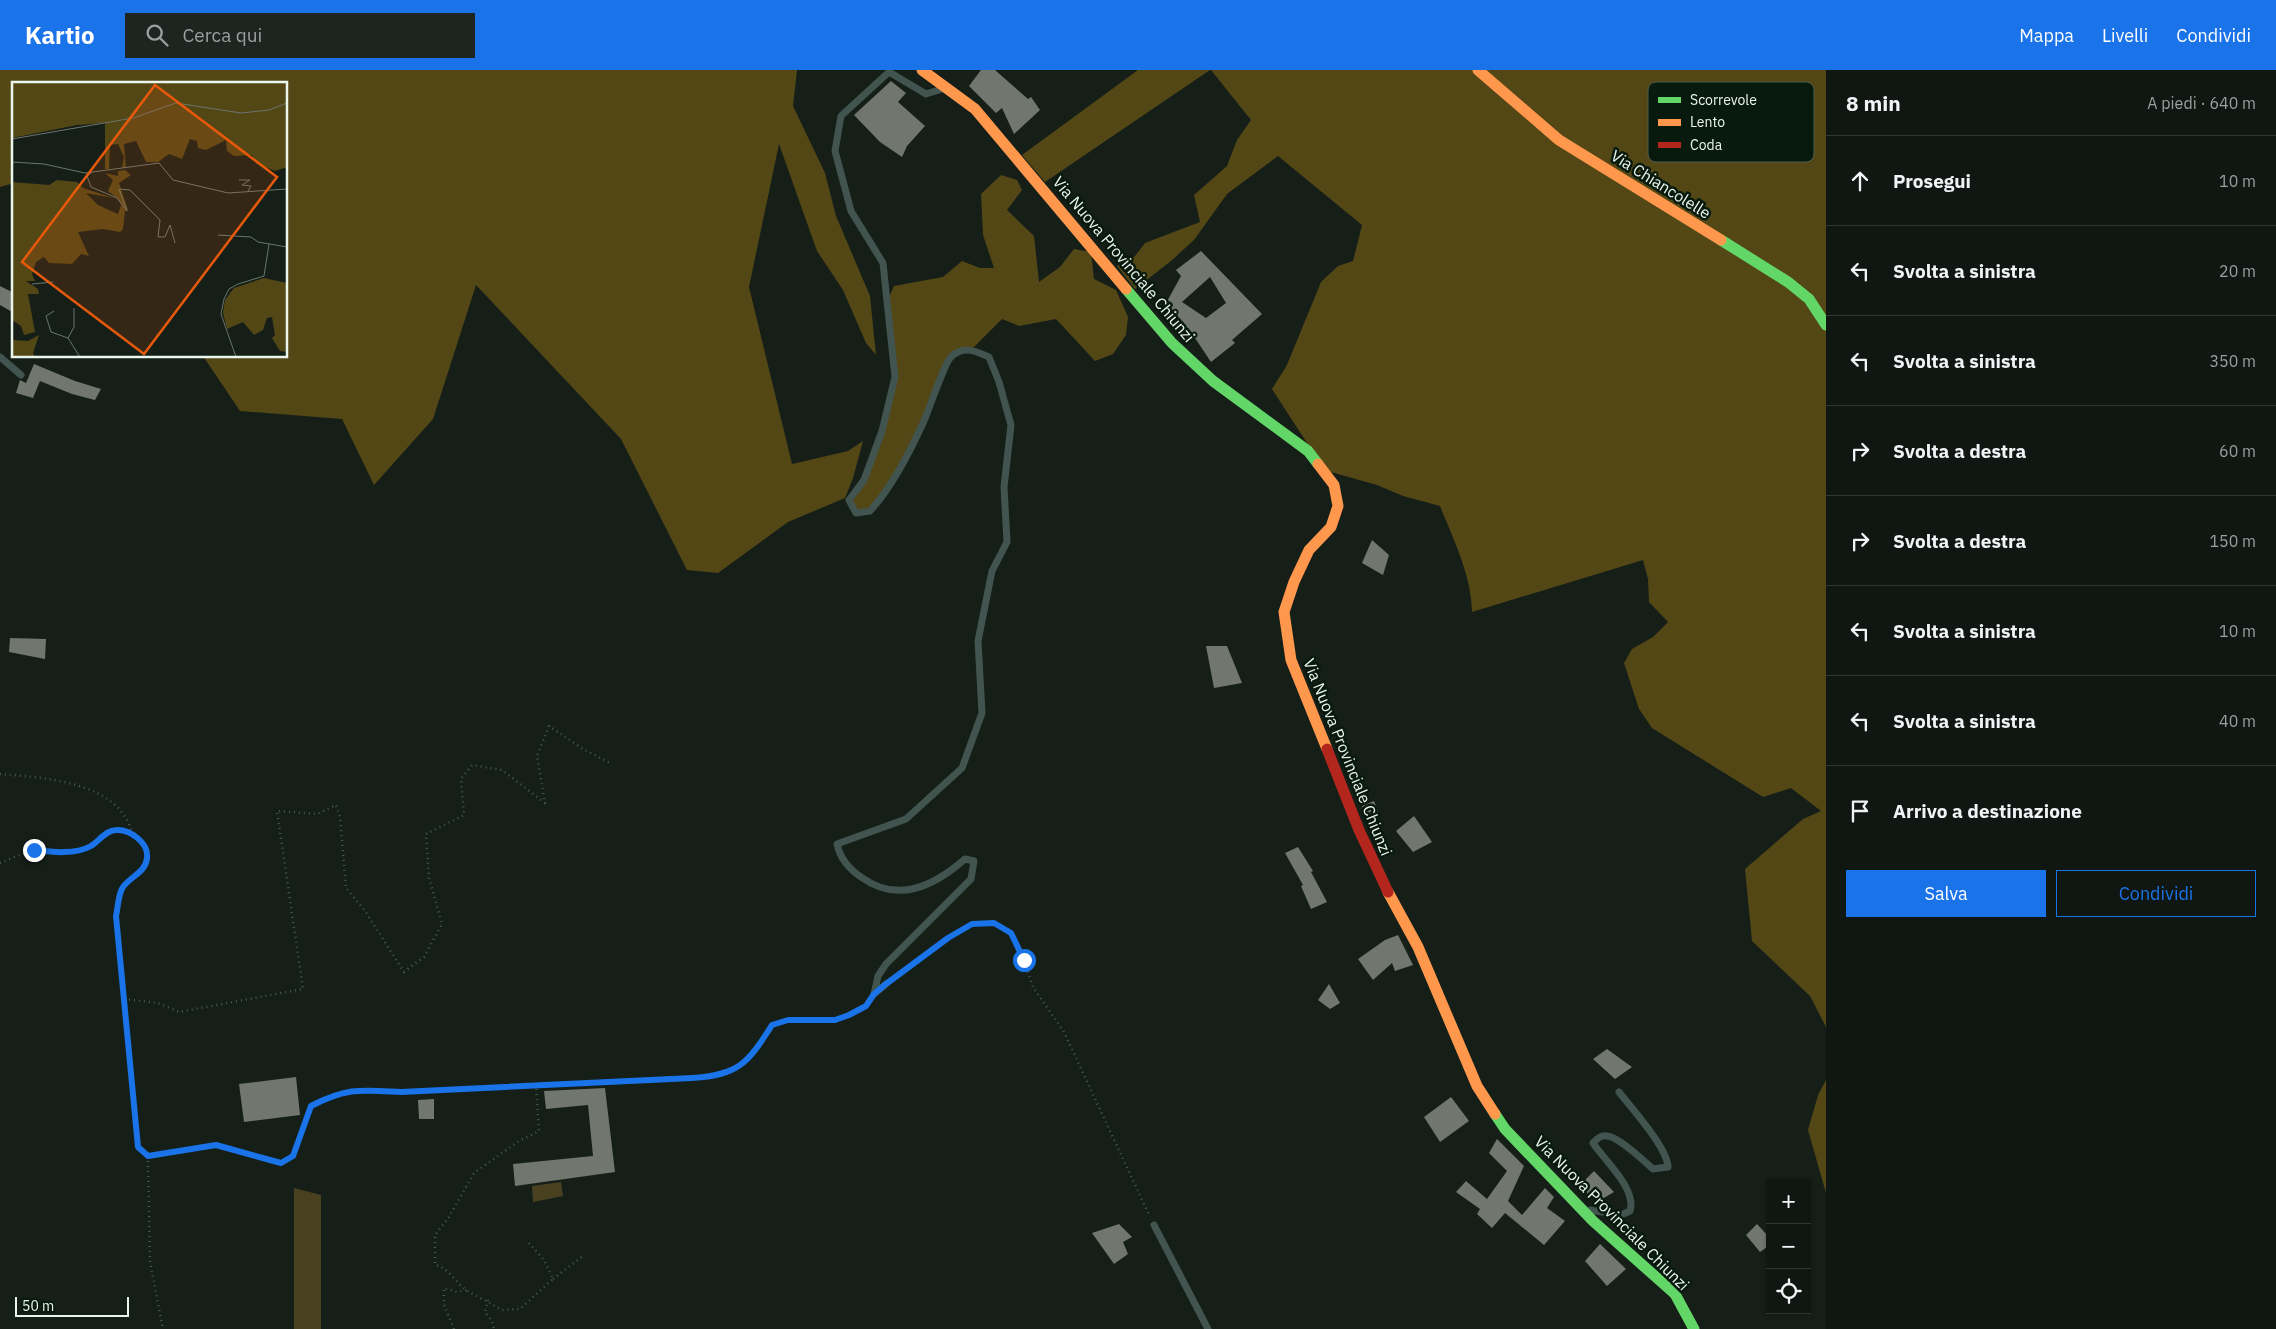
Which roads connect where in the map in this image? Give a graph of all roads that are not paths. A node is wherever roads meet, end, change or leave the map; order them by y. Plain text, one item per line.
1 (922, 70) edge
2 (1478, 70) edge
3 (947, 88) junction
4 (1826, 325) edge
5 (0, 357) edge
6 (21, 375) dead end
7 (886, 984) road end
8 (1619, 1092) dead end
9 (1580, 1208) junction
10 (1154, 1225) road end
11 (1208, 1329) edge
12 (1694, 1329) edge

1 - 3 main road, Via Nuova Provinciale Chiunzi
2 - 4 main road, Via Chiancolelle
3 - 7 lane
3 - 9 main road, Via Nuova Provinciale Chiunzi
5 - 6 lane
8 - 9 lane
9 - 12 main road, Via Nuova Provinciale Chiunzi
10 - 11 lane

